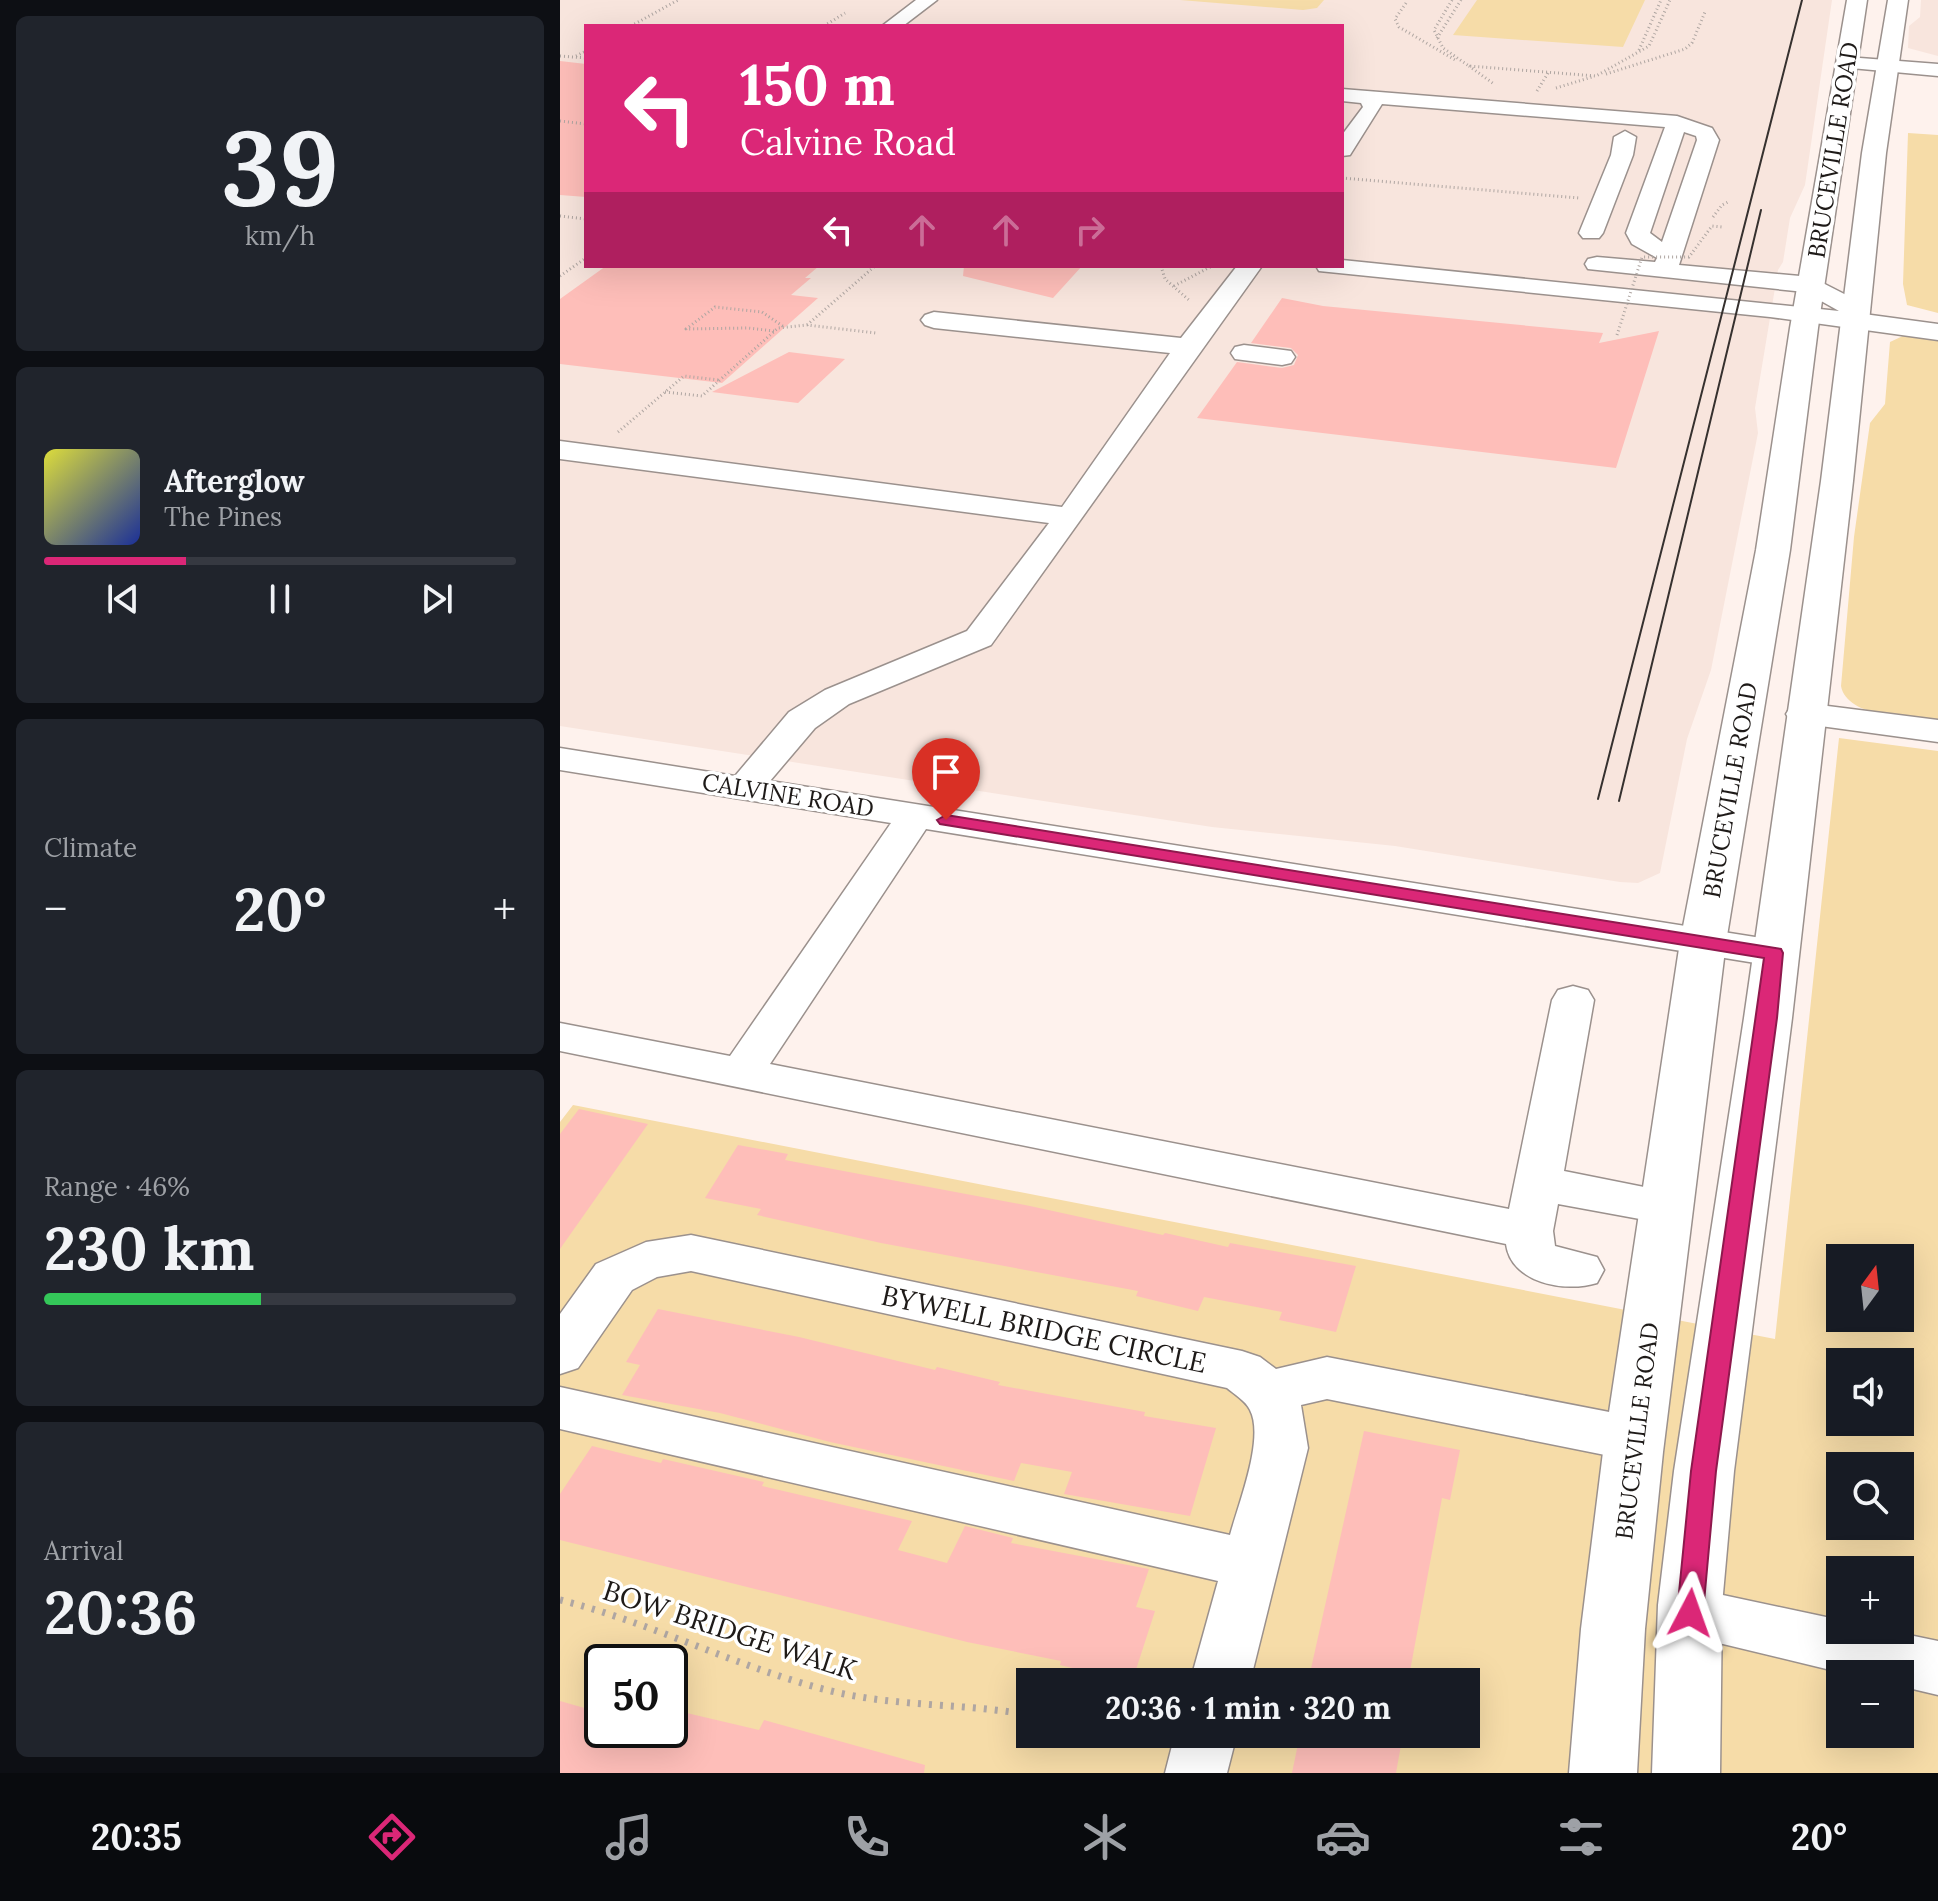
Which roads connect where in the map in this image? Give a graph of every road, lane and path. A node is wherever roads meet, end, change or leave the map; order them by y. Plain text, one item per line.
1 (678, 0) edge
2 (928, 0) edge
3 (1452, 0) edge
4 (1461, 0) edge
5 (1661, 0) edge
6 (1670, 0) edge
7 (1857, 0) edge
8 (1898, 0) edge
9 (1406, 3) dead end
10 (1705, 12) dead end
11 (845, 13) dead end
12 (635, 24) edge
13 (827, 24) edge
14 (894, 24) edge
15 (1437, 39) junction
16 (584, 52) edge
17 (1637, 54) junction
18 (560, 56) edge
19 (575, 57) junction
20 (584, 58) edge
21 (1848, 59) junction
22 (1938, 60) edge
23 (1890, 62) junction
24 (1469, 66) junction
25 (1938, 70) edge
26 (1596, 76) junction
27 (1504, 92) dead end
28 (1536, 94) dead end
29 (1344, 95) edge
30 (1370, 97) junction
31 (560, 121) edge
32 (1677, 122) junction
33 (584, 124) edge
34 (1625, 137) dead end
35 (1344, 147) edge
36 (1344, 178) edge
37 (1592, 199) dead end
38 (1730, 201) dead end
39 (560, 216) edge
40 (584, 219) edge
41 (1704, 220) dead end
42 (1722, 227) dead end
43 (1591, 233) dead end
44 (584, 259) edge
45 (1573, 262) dead end
46 (1668, 263) junction
47 (873, 268) edge
48 (1162, 268) edge
49 (1208, 268) edge
50 (1248, 268) edge
51 (1344, 268) edge
52 (560, 276) edge
53 (1173, 286) junction
54 (1560, 288) junction
55 (1808, 299) junction
56 (1200, 309) dead end
57 (1855, 315) junction
58 (934, 320) dead end
59 (1938, 322) edge
60 (807, 325) junction
61 (784, 327) junction
62 (774, 331) junction
63 (1938, 332) edge
64 (876, 333) dead end
65 (1617, 335) dead end
66 (1188, 347) junction
67 (1244, 353) dead end
68 (1282, 357) dead end
69 (720, 380) junction
70 (665, 392) junction
71 (621, 430) dead end
72 (560, 450) edge
73 (1070, 517) junction
74 (1773, 550) junction
75 (1804, 714) junction
76 (1938, 731) edge
77 (565, 766) edge
78 (744, 788) junction
79 (916, 815) junction
80 (1703, 942) junction
81 (1774, 953) junction
82 (1573, 1000) dead end
83 (560, 1037) edge
84 (741, 1073) junction
85 (1538, 1183) junction
86 (1667, 1207) junction
87 (1529, 1231) junction
88 (1579, 1270) dead end
89 (560, 1354) edge
90 (1268, 1392) junction
91 (560, 1408) edge
92 (1635, 1439) junction
93 (1251, 1564) junction
94 (560, 1600) edge
95 (1690, 1613) junction
96 (1224, 1668) edge
97 (1938, 1668) edge
98 (1016, 1713) edge
99 (1202, 1748) edge
100 (1196, 1773) edge
101 (1603, 1773) edge
102 (1686, 1773) edge

1 - 12 path
2 - 14 street
3 - 15 path
4 - 15 path
5 - 17 path
6 - 17 path
7 - 21 main road, BRUCEVILLE ROAD
8 - 23 main road, BRUCEVILLE ROAD
9 - 24 path
10 - 26 path
11 - 13 path
15 - 24 path
16 - 19 path
17 - 26 path
18 - 19 path
19 - 20 path
21 - 23 street
21 - 55 main road, BRUCEVILLE ROAD
22 - 23 street
23 - 25 street
23 - 57 main road, BRUCEVILLE ROAD
24 - 26 path
24 - 27 path
26 - 28 path
29 - 30 street
30 - 32 street
30 - 35 street
31 - 33 path
32 - 46 street
32 - 46 street
34 - 43 street
36 - 37 path
38 - 41 path
39 - 40 path
42 - 65 path, bridge
44 - 52 path
45 - 46 street
46 - 54 street
46 - 55 street
47 - 60 path
48 - 53 path
49 - 53 path
50 - 66 street
51 - 54 street
53 - 56 path
54 - 55 street
55 - 57 street
55 - 74 main road, BRUCEVILLE ROAD
57 - 59 street
57 - 63 street
57 - 75 main road, BRUCEVILLE ROAD
58 - 66 street
60 - 61 path
60 - 64 path
61 - 62 path
61 - 62 path
62 - 69 path
66 - 73 street
67 - 68 street
69 - 70 path
69 - 70 path
70 - 71 path
72 - 73 street
73 - 78 street
74 - 75 main road
74 - 80 main road, BRUCEVILLE ROAD
75 - 76 street
75 - 81 main road, BRUCEVILLE ROAD
77 - 78 street, CALVINE ROAD
78 - 79 street, CALVINE ROAD
79 - 80 street, CALVINE ROAD
79 - 84 street
80 - 81 street, CALVINE ROAD
80 - 86 main road, BRUCEVILLE ROAD
81 - 95 main road, BRUCEVILLE ROAD
82 - 85 street
83 - 84 street
84 - 87 street
85 - 86 street
85 - 87 street
86 - 92 main road, BRUCEVILLE ROAD
87 - 88 street
89 - 90 street, BYWELL BRIDGE CIRCLE
90 - 92 street
90 - 93 street
91 - 93 street
92 - 101 main road, BRUCEVILLE ROAD
93 - 96 street
94 - 98 path, BOW BRIDGE WALK
95 - 97 street
95 - 102 main road, BRUCEVILLE ROAD
99 - 100 street

